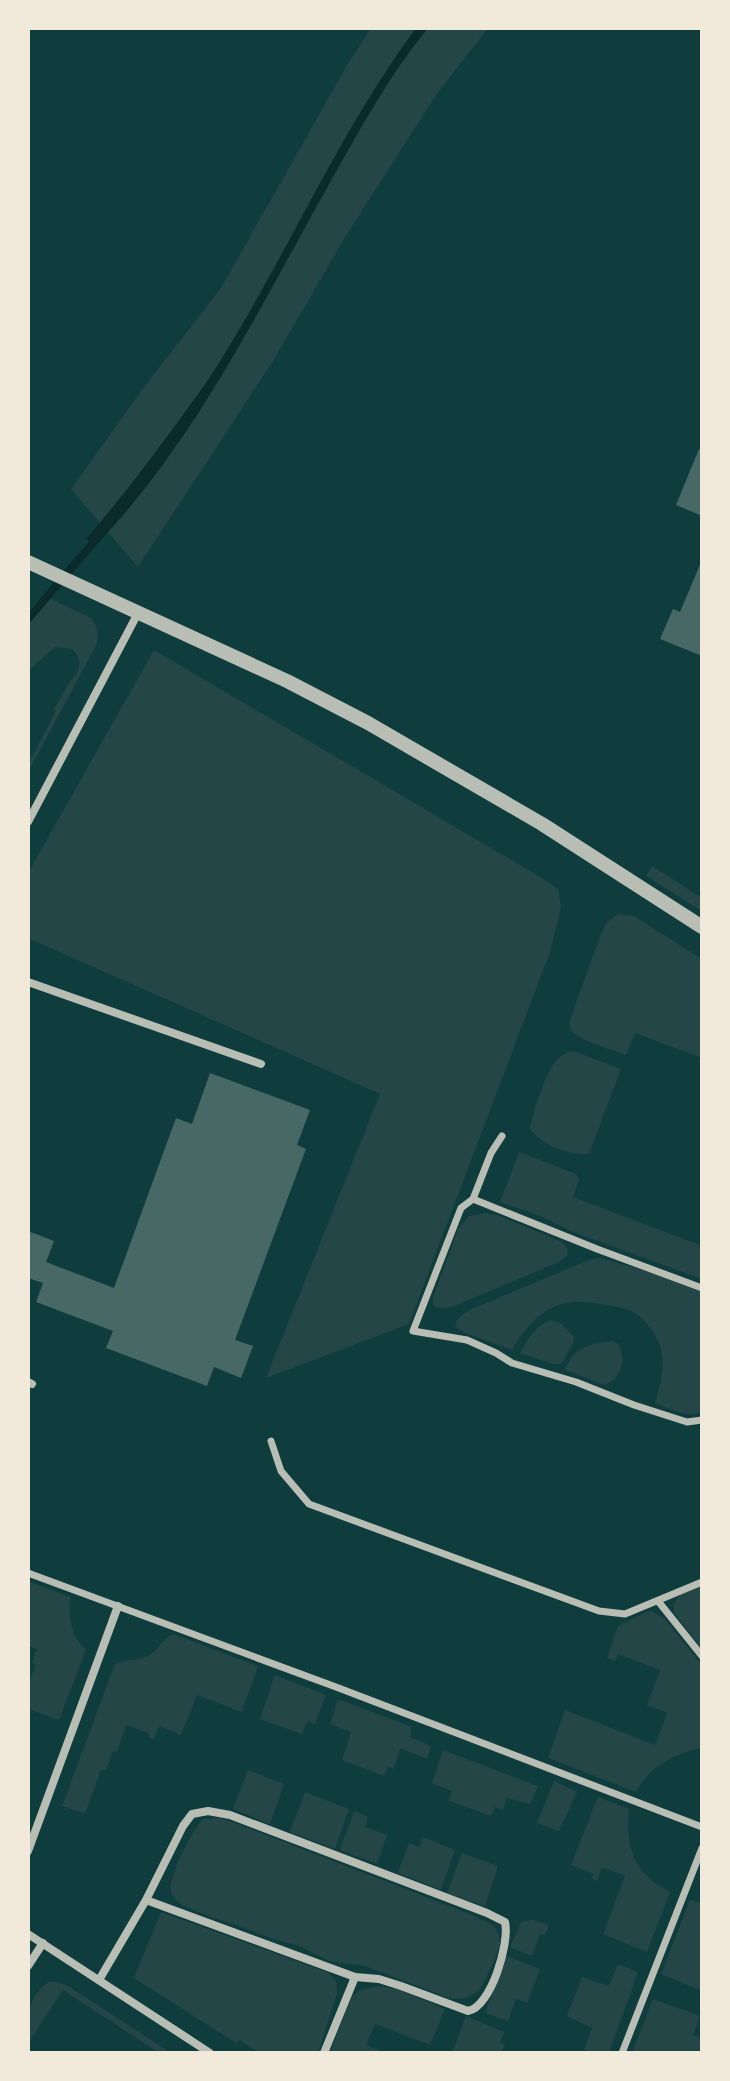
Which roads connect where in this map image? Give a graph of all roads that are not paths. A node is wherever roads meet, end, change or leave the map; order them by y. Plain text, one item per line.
1 (28, 562) edge
2 (138, 613) junction
3 (28, 822) edge
4 (702, 927) edge
5 (28, 982) edge
6 (261, 1064) dead end
7 (502, 1136) dead end
8 (473, 1199) junction
9 (702, 1288) edge
10 (702, 1420) edge
11 (271, 1441) dead end
12 (28, 1573) edge
13 (702, 1582) edge
14 (658, 1601) junction
15 (118, 1606) junction
16 (702, 1656) edge
17 (702, 1827) edge
18 (702, 1848) edge
19 (28, 1851) edge
20 (146, 1900) junction
21 (28, 1934) edge
22 (43, 1943) junction
23 (28, 1966) edge
24 (355, 1977) junction
25 (99, 1980) junction
26 (210, 2053) edge
27 (324, 2053) edge
28 (622, 2053) edge

1 - 2 street
2 - 3 street
2 - 4 street
5 - 6 street
7 - 8 street
8 - 9 street
8 - 10 street
11 - 14 street
12 - 15 street
13 - 14 street
14 - 16 street
15 - 17 street
15 - 19 street
18 - 28 street
20 - 24 street
20 - 24 street
20 - 25 street
21 - 22 street
22 - 23 street
22 - 25 street
24 - 27 street
25 - 26 street

